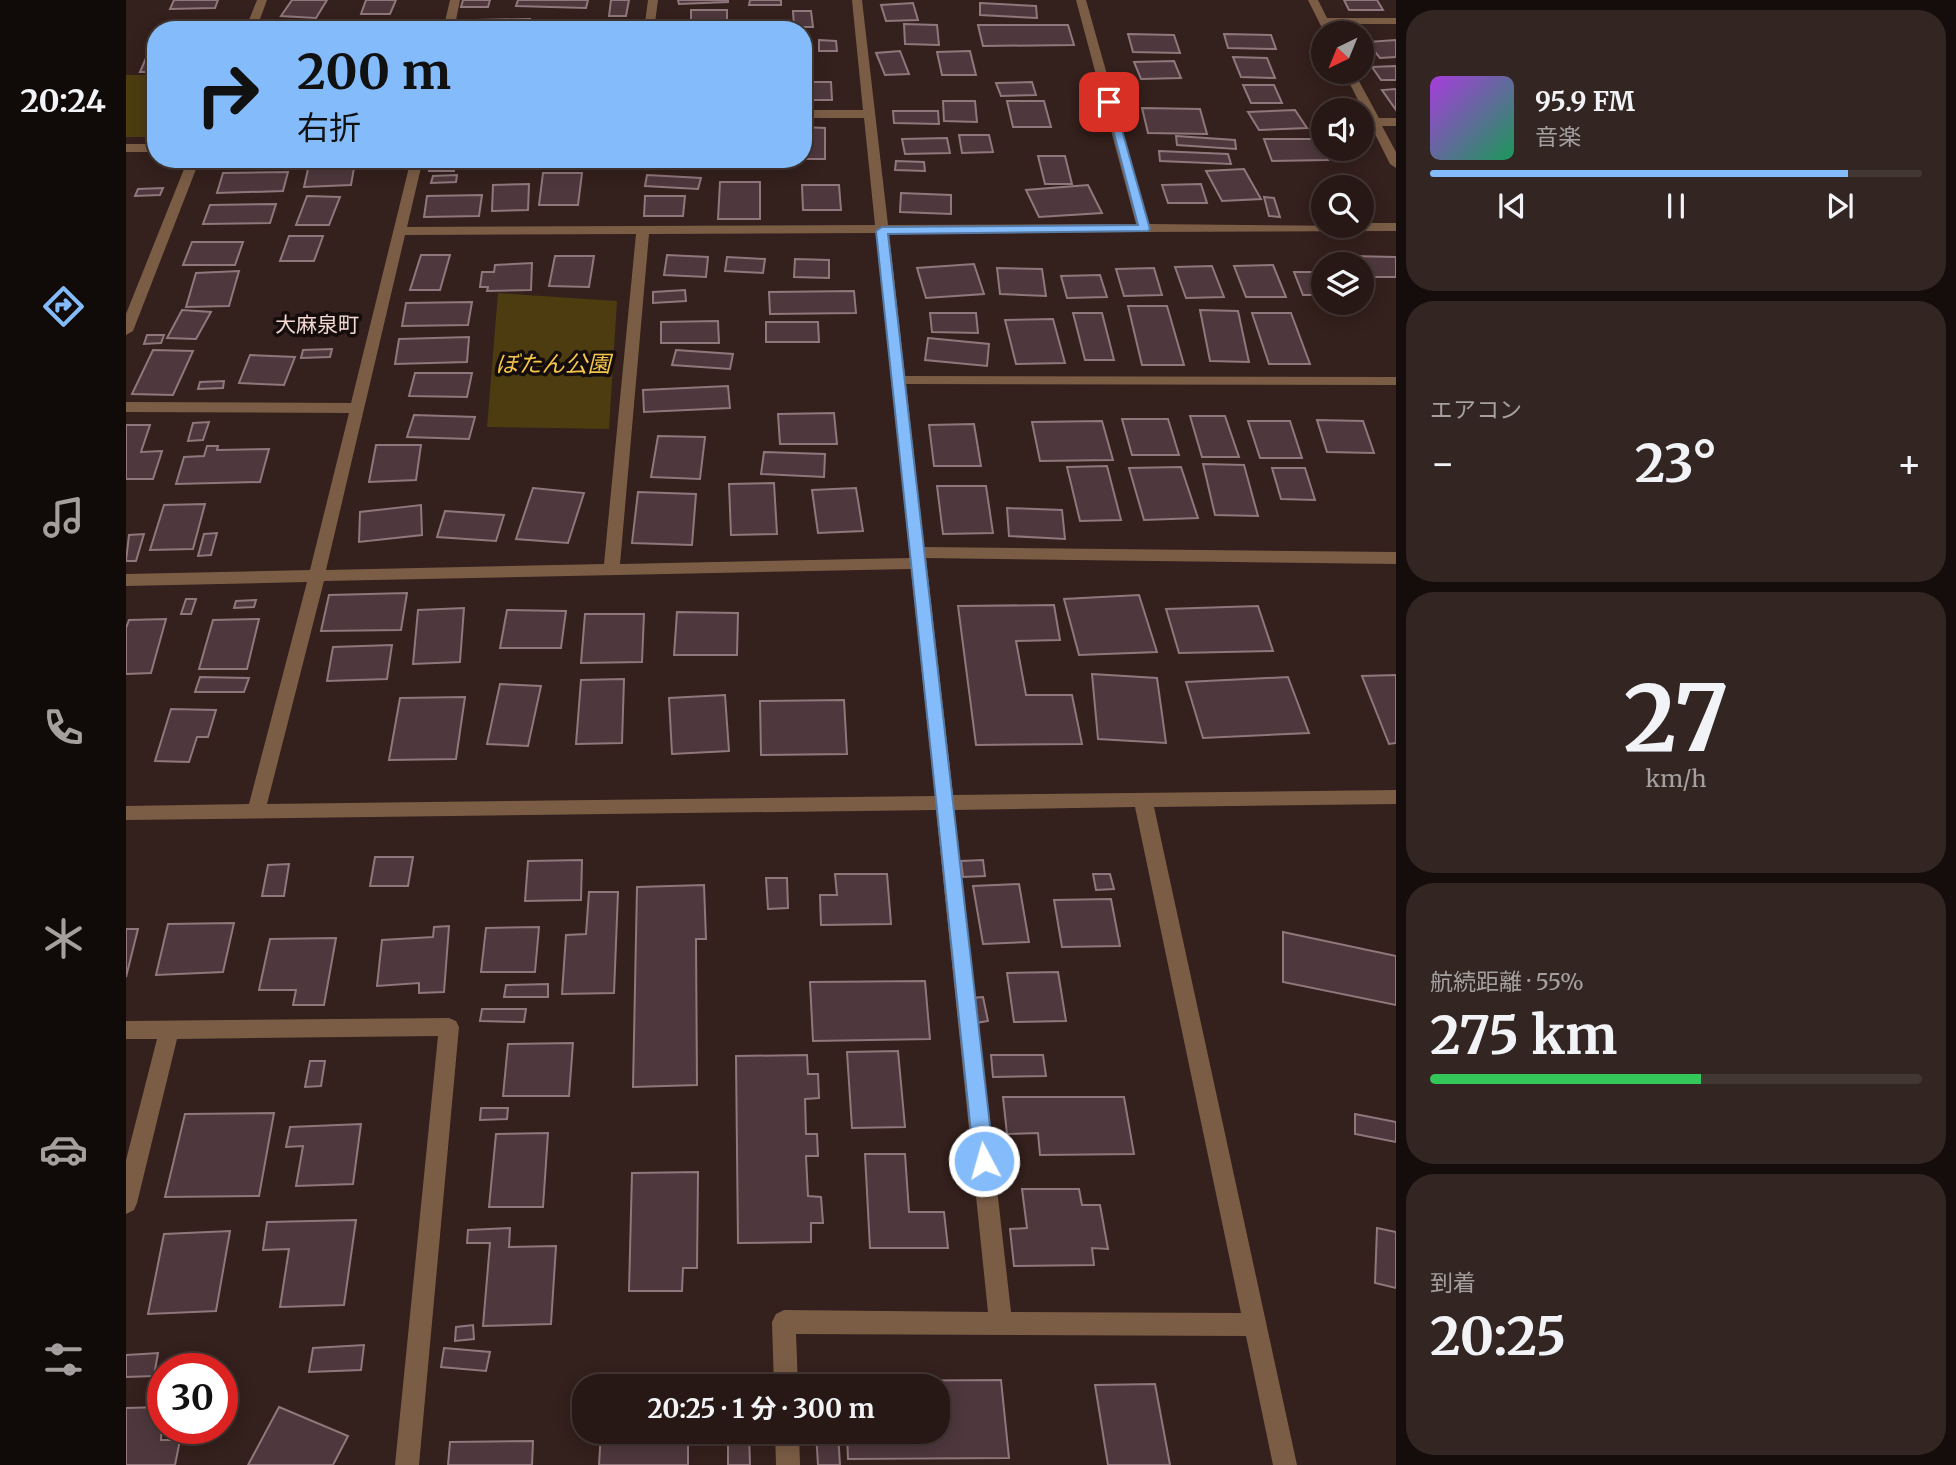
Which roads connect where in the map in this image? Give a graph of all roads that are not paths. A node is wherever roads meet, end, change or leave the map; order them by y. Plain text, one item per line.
1 (262, 0) edge
2 (455, 0) edge
3 (653, 0) edge
4 (857, 0) edge
5 (1081, 0) edge
6 (1313, 0) edge
7 (254, 21) edge
8 (450, 21) edge
9 (650, 21) edge
10 (1324, 21) edge
11 (1374, 21) edge
12 (1396, 21) edge
13 (1355, 84) edge
14 (812, 114) edge
15 (869, 114) junction
16 (1375, 122) junction
17 (1396, 122) edge
18 (126, 148) edge
19 (147, 148) edge
20 (1396, 164) edge
21 (190, 168) edge
22 (415, 168) edge
23 (1396, 227) edge
24 (1144, 229) junction
25 (400, 231) junction
26 (643, 231) junction
27 (882, 231) junction
28 (126, 331) edge
29 (898, 380) junction
30 (1396, 381) edge
31 (126, 407) edge
32 (358, 408) junction
33 (918, 557) junction
34 (1396, 558) edge
35 (611, 570) junction
36 (317, 576) junction
37 (126, 580) edge
38 (1396, 797) edge
39 (1143, 800) junction
40 (945, 803) junction
41 (256, 811) junction
42 (126, 813) edge
43 (126, 1030) edge
44 (169, 1030) junction
45 (126, 1203) edge
46 (1001, 1323) junction
47 (1255, 1325) junction
48 (786, 1374) edge
49 (787, 1444) edge
50 (407, 1465) edge
51 (788, 1465) edge
52 (1286, 1465) edge

1 - 7 street
2 - 8 street
3 - 9 street
4 - 15 street
5 - 24 street
6 - 10 street
11 - 12 street
13 - 16 street
14 - 15 street
15 - 27 street
16 - 17 street
16 - 20 street
18 - 19 street
21 - 28 street
22 - 25 street
23 - 24 street
24 - 27 street
25 - 26 street
25 - 32 street
26 - 27 street
26 - 35 street
27 - 29 street
29 - 30 street
29 - 33 street
31 - 32 street
32 - 36 street
33 - 34 street
33 - 35 street
33 - 40 street
35 - 36 street
36 - 37 street
36 - 41 street
38 - 39 street
39 - 40 street
39 - 47 street
40 - 41 street
40 - 46 street
41 - 42 street
43 - 44 street
44 - 45 street
44 - 50 street
46 - 47 street
46 - 48 street
47 - 52 street
49 - 51 street

